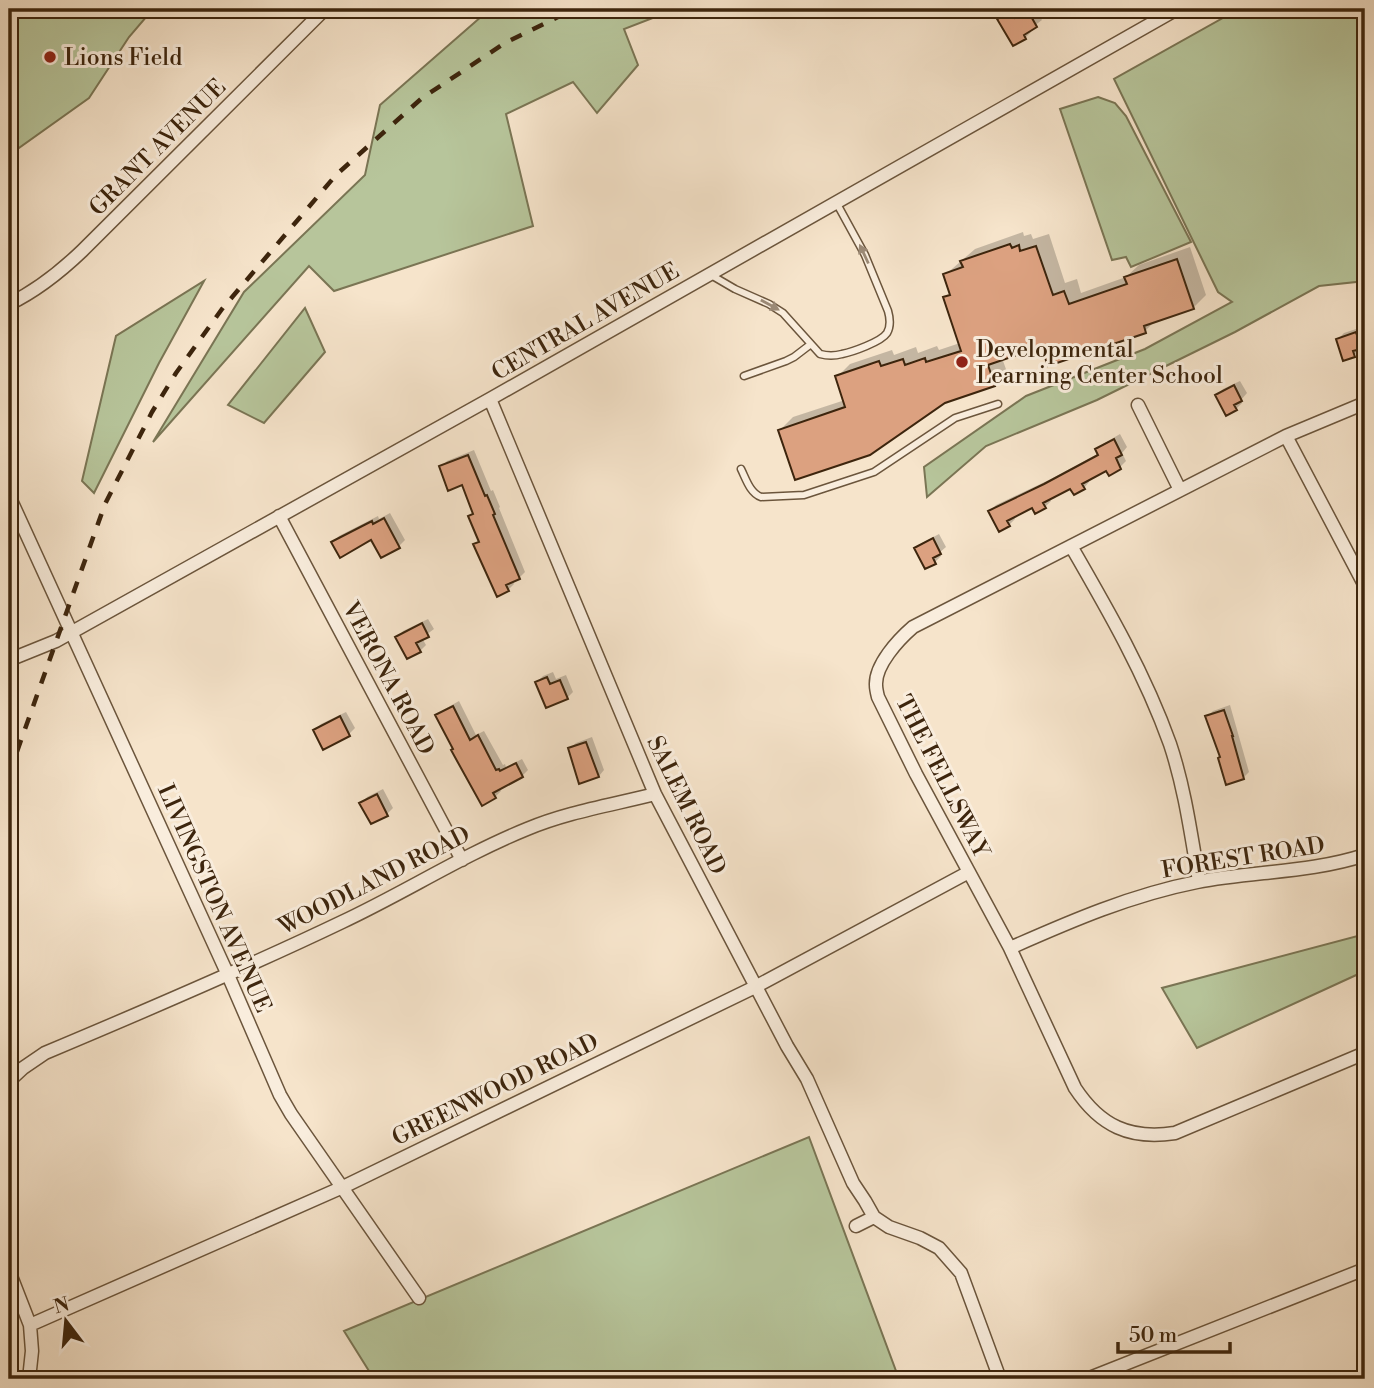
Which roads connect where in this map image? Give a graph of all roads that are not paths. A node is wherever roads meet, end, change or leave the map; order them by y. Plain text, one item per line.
1 (325, 9) edge
2 (1177, 9) edge
3 (836, 201) junction
4 (709, 274) junction
5 (9, 304) edge
6 (810, 344) junction
7 (744, 376) dead end
8 (490, 399) junction
9 (1365, 402) edge
10 (998, 404) dead end
11 (1138, 405) dead end
12 (1286, 436) junction
13 (741, 470) dead end
14 (1180, 490) junction
15 (9, 496) edge
16 (279, 516) junction
17 (1071, 546) junction
18 (1365, 586) edge
19 (71, 633) junction
20 (9, 660) edge
21 (655, 794) junction
22 (1365, 855) edge
23 (462, 860) junction
24 (969, 872) junction
25 (1199, 881) junction
26 (1010, 948) junction
27 (228, 975) junction
28 (755, 986) junction
29 (1365, 1053) edge
30 (9, 1081) edge
31 (342, 1187) junction
32 (874, 1217) junction
33 (856, 1226) dead end
34 (1365, 1269) edge
35 (9, 1271) edge
36 (419, 1298) dead end
37 (30, 1325) junction
38 (29, 1379) edge
39 (1000, 1379) edge
40 (1087, 1379) edge

1 - 5 street, GRANT AVENUE
2 - 3 street, CENTRAL AVENUE
3 - 4 street, CENTRAL AVENUE
6 -> 3 lane
4 -> 6 lane
4 - 8 street, CENTRAL AVENUE
6 - 7 lane
8 - 16 street, CENTRAL AVENUE
8 - 21 street, SALEM ROAD
9 - 12 street, THE FELLSWAY
10 - 13 lane
11 - 14 street
12 - 14 street, THE FELLSWAY
12 - 18 street
14 - 17 street, THE FELLSWAY
15 - 19 street, LIVINGSTON AVENUE
16 - 19 street, CENTRAL AVENUE
16 - 23 street, VERONA ROAD
17 - 24 street, THE FELLSWAY
17 - 25 street
19 - 20 street, CENTRAL AVENUE
19 - 27 street, LIVINGSTON AVENUE
21 - 23 street, WOODLAND ROAD
21 - 28 street, SALEM ROAD
22 - 25 street, FOREST ROAD
23 - 27 street, WOODLAND ROAD
24 - 26 street, THE FELLSWAY
24 - 28 street, GREENWOOD ROAD
25 - 26 street, FOREST ROAD
26 - 29 street, THE FELLSWAY
27 - 30 street, WOODLAND ROAD
27 - 31 street, LIVINGSTON AVENUE
28 - 31 street, GREENWOOD ROAD
28 - 32 street, SALEM ROAD
31 - 36 street, LIVINGSTON AVENUE
31 - 37 street, GREENWOOD ROAD
32 - 33 street
32 - 39 street
34 - 40 street
35 - 37 street
37 - 38 street

